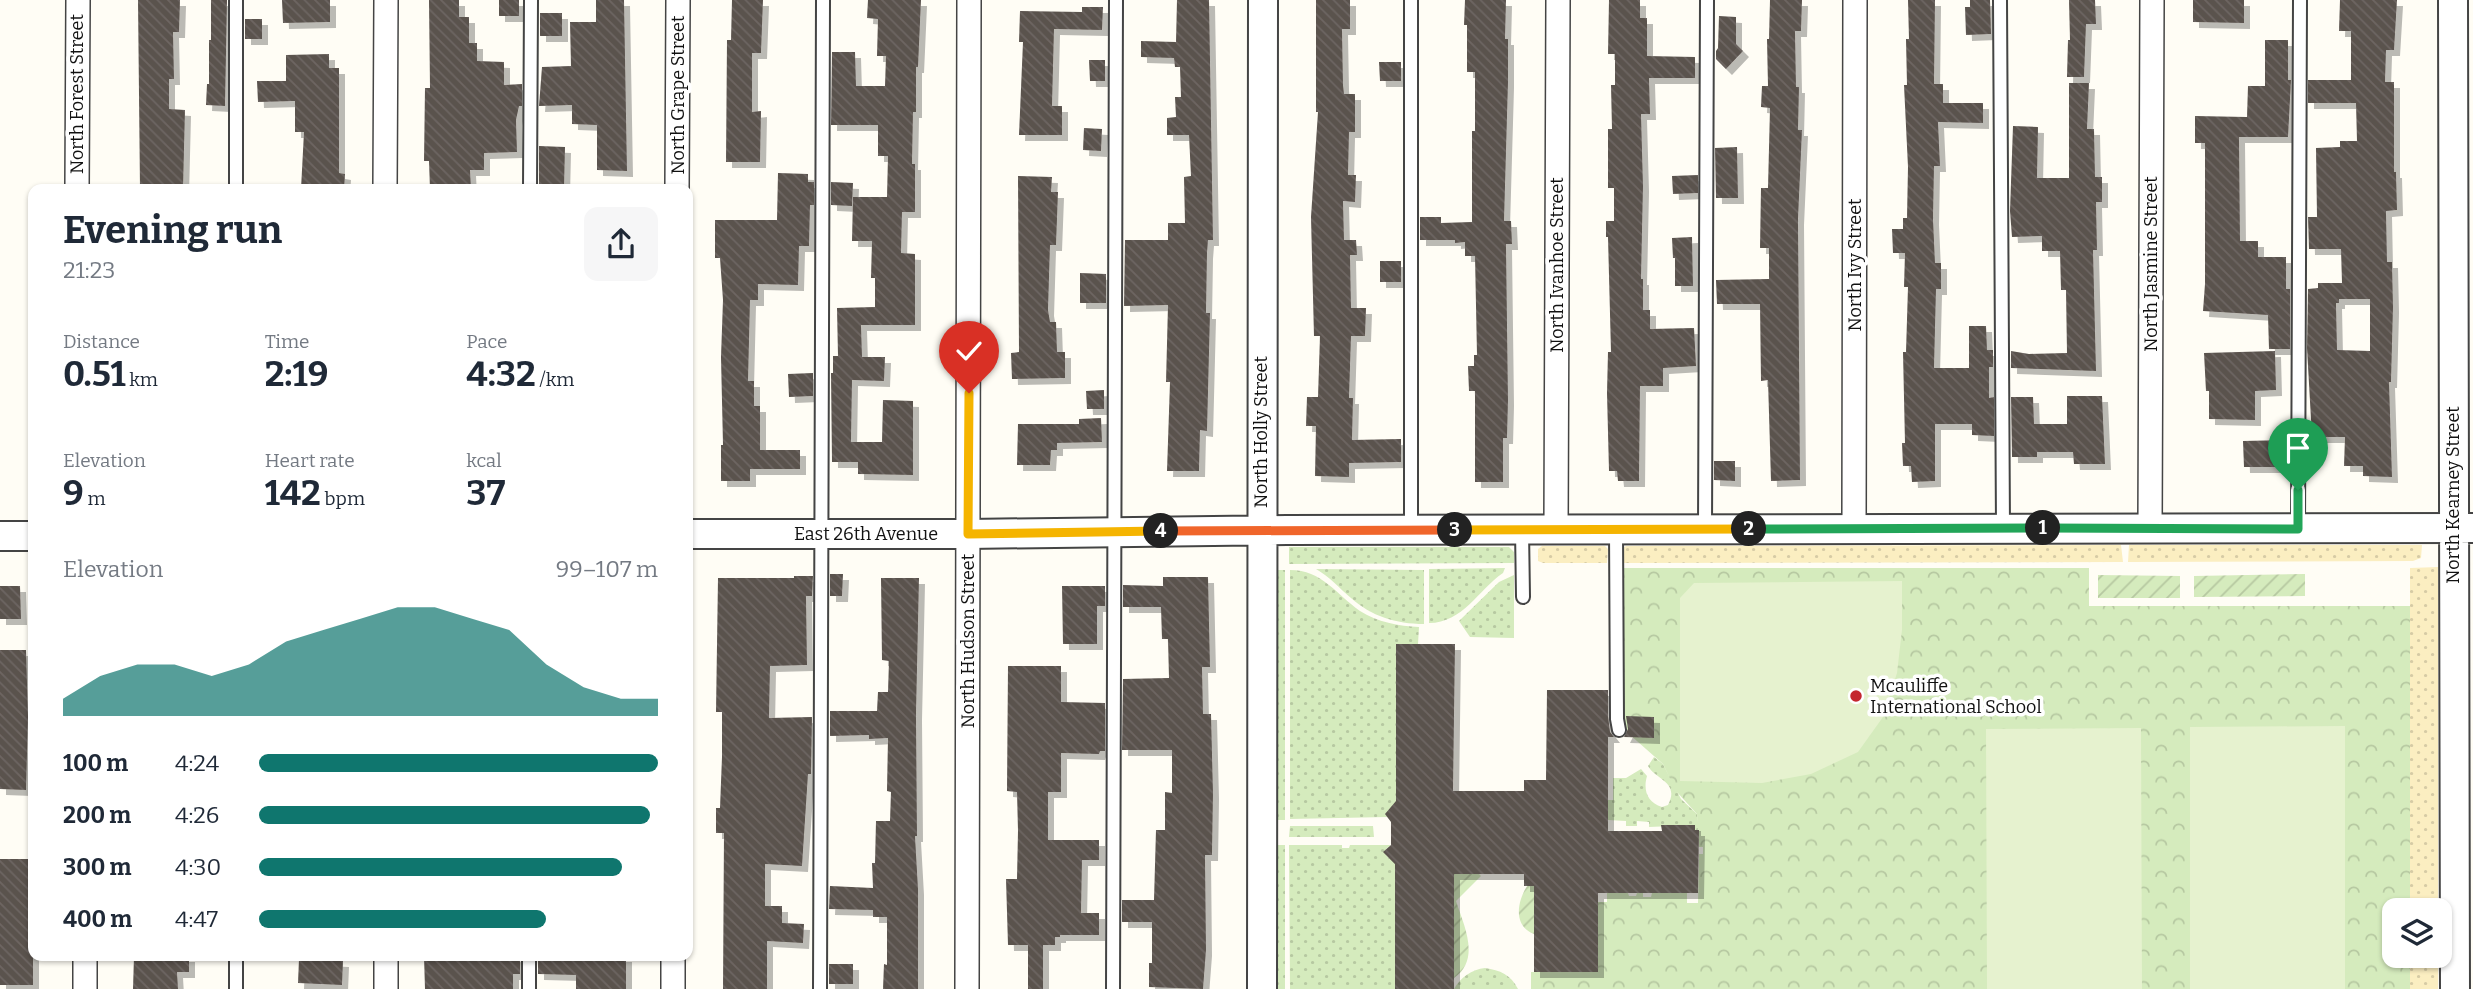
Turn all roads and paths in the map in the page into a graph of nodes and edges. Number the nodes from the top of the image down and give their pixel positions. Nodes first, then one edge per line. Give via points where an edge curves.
1 (78, 0) edge
2 (236, 0) edge
3 (386, 0) edge
4 (531, 0) edge
5 (678, 0) edge
6 (822, 0) edge
7 (970, 0) edge
8 (1116, 0) edge
9 (1263, 0) edge
10 (1410, 0) edge
11 (1558, 0) edge
12 (1707, 0) edge
13 (1855, 0) edge
14 (2000, 0) edge
15 (2152, 0) edge
16 (2300, 0) edge
17 (2453, 0) edge
18 (77, 184) edge
19 (236, 184) edge
20 (385, 184) edge
21 (530, 184) edge
22 (677, 184) edge
23 (2003, 528) junction
24 (2150, 528) junction
25 (2463, 528) edge
26 (1705, 529) junction
27 (2298, 529) junction
28 (1261, 530) junction
29 (1411, 530) junction
30 (1522, 530) junction
31 (1556, 530) junction
32 (1616, 530) junction
33 (1854, 530) junction
34 (1113, 531) junction
35 (693, 534) edge
36 (822, 534) junction
37 (968, 534) junction
38 (0, 536) edge
39 (28, 536) edge
40 (1523, 597) dead end
41 (1619, 730) dead end
42 (85, 961) edge
43 (236, 961) edge
44 (386, 961) edge
45 (529, 961) edge
46 (673, 961) edge
47 (85, 989) edge
48 (236, 989) edge
49 (386, 989) edge
50 (529, 989) edge
51 (673, 989) edge
52 (820, 989) edge
53 (967, 989) edge
54 (1113, 989) edge
55 (1262, 989) edge
56 (2455, 989) edge

1 - 18 street, North Forest Street
2 - 19 lane
3 - 20 street
4 - 21 lane
5 - 22 street, North Grape Street
6 - 36 lane
7 - 37 street, North Hudson Street
8 - 34 lane
9 - 28 street, North Holly Street
10 - 29 lane
11 - 31 street, North Ivanhoe Street
12 - 26 lane
13 - 33 street, North Ivy Street
14 - 23 lane
15 - 24 street, North Jasmine Street
16 - 27 lane
17 - 25 street, North Kearney Street
23 - 24 street, East 26th Avenue
23 - 33 street, East 26th Avenue
24 - 27 street, East 26th Avenue
25 - 27 street, East 26th Avenue
25 - 56 street, North Kearney Street
26 - 32 street, East 26th Avenue
26 - 33 street, East 26th Avenue
28 - 29 street, East 26th Avenue
28 - 34 street, East 26th Avenue
28 - 55 street, North Holly Street
29 - 30 street, East 26th Avenue
30 - 31 street, East 26th Avenue
30 - 40 lane
31 - 32 street, East 26th Avenue
32 - 41 lane
34 - 37 street, East 26th Avenue
34 - 54 lane
35 - 36 street, East 26th Avenue
36 - 37 street, East 26th Avenue
36 - 52 lane
37 - 53 street, North Hudson Street
38 - 39 street
42 - 47 street
43 - 48 lane
44 - 49 street
45 - 50 lane
46 - 51 street

